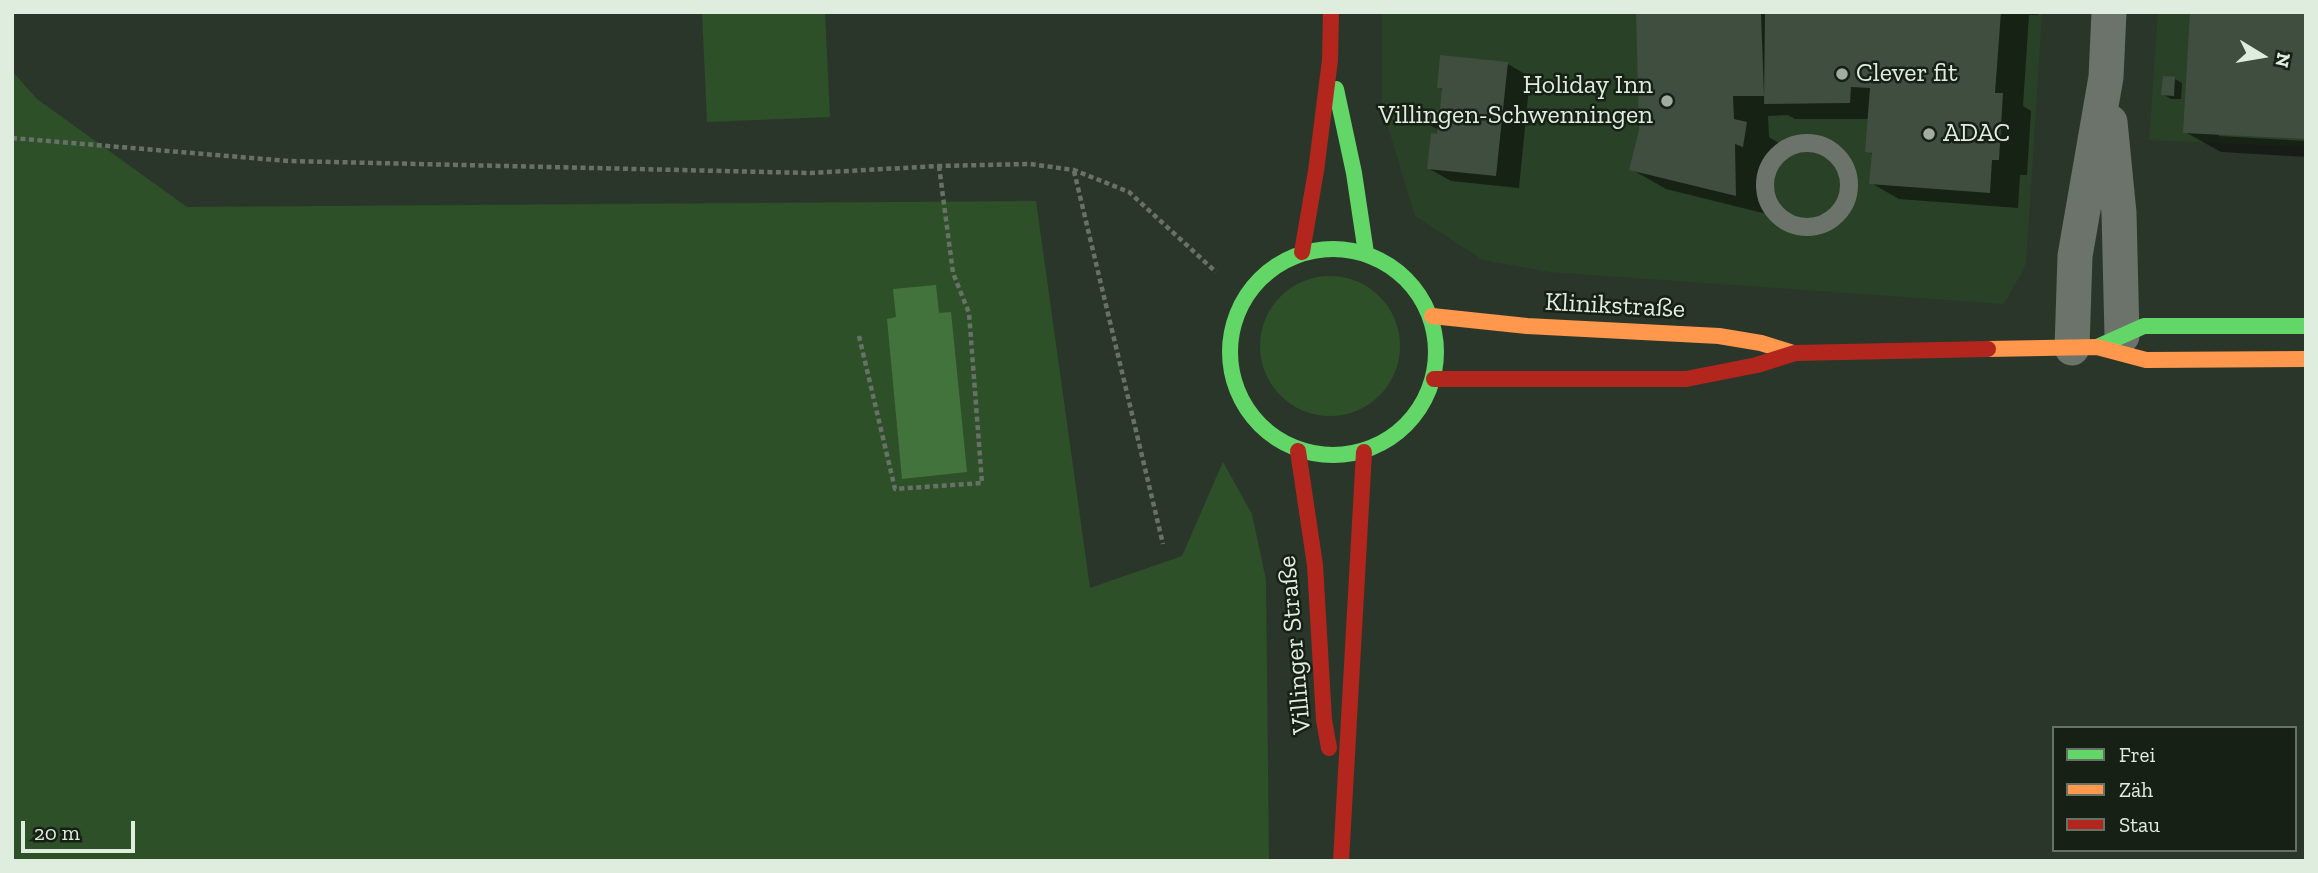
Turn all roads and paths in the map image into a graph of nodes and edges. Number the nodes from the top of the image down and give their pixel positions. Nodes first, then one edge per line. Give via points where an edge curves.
1 (1331, 12) edge
2 (2109, 12) edge
3 (1330, 60) junction
4 (2106, 77) junction
5 (12, 138) edge
6 (939, 166) junction
7 (1074, 170) junction
8 (1781, 218) joint
9 (1302, 252) junction
10 (1366, 253) junction
11 (1216, 272) dead end
12 (1432, 316) junction
13 (2306, 326) edge
14 (859, 336) dead end
15 (2097, 344) junction
16 (1795, 353) junction
17 (2306, 359) edge
18 (1434, 379) junction
19 (1298, 451) junction
20 (1364, 452) junction
21 (1163, 544) dead end
22 (1342, 835) junction
23 (1341, 861) edge

1 - 3 main road
2 - 4 street
3 - 9 main road
3 - 10 main road
4 - 15 street via 2119,213
4 - 15 street via 2075,256
5 - 6 path via 288,161 810,173
6 - 7 path via 1030,164
6 - 14 path via 953,273 969,313 982,483 895,489
7 - 11 path via 1129,192
7 - 21 path
8 - 8 lane via 1808,227 1820,225 1843,207 1848,194 1846,168 1828,148 1802,143 1789,147 1770,166 1766,194
9 - 10 main road
9 - 19 main road via 1273,267 1250,289 1234,318 1228,350 1233,382 1247,412 1269,435
10 - 12 main road via 1393,267 1416,289
12 - 16 main road, Klinikstraße via 1719,336
12 - 18 main road via 1437,347
13 - 15 main road, Klinikstraße via 2144,326
15 - 16 main road, Klinikstraße
15 - 17 main road, Klinikstraße via 2146,360
16 - 18 main road, Klinikstraße via 1686,379
18 - 20 main road via 1420,411 1395,436
19 - 20 main road
19 - 22 main road, Villinger Straße via 1315,565 1325,720
20 - 22 main road, Villinger Straße
22 - 23 main road, Villinger Straße

